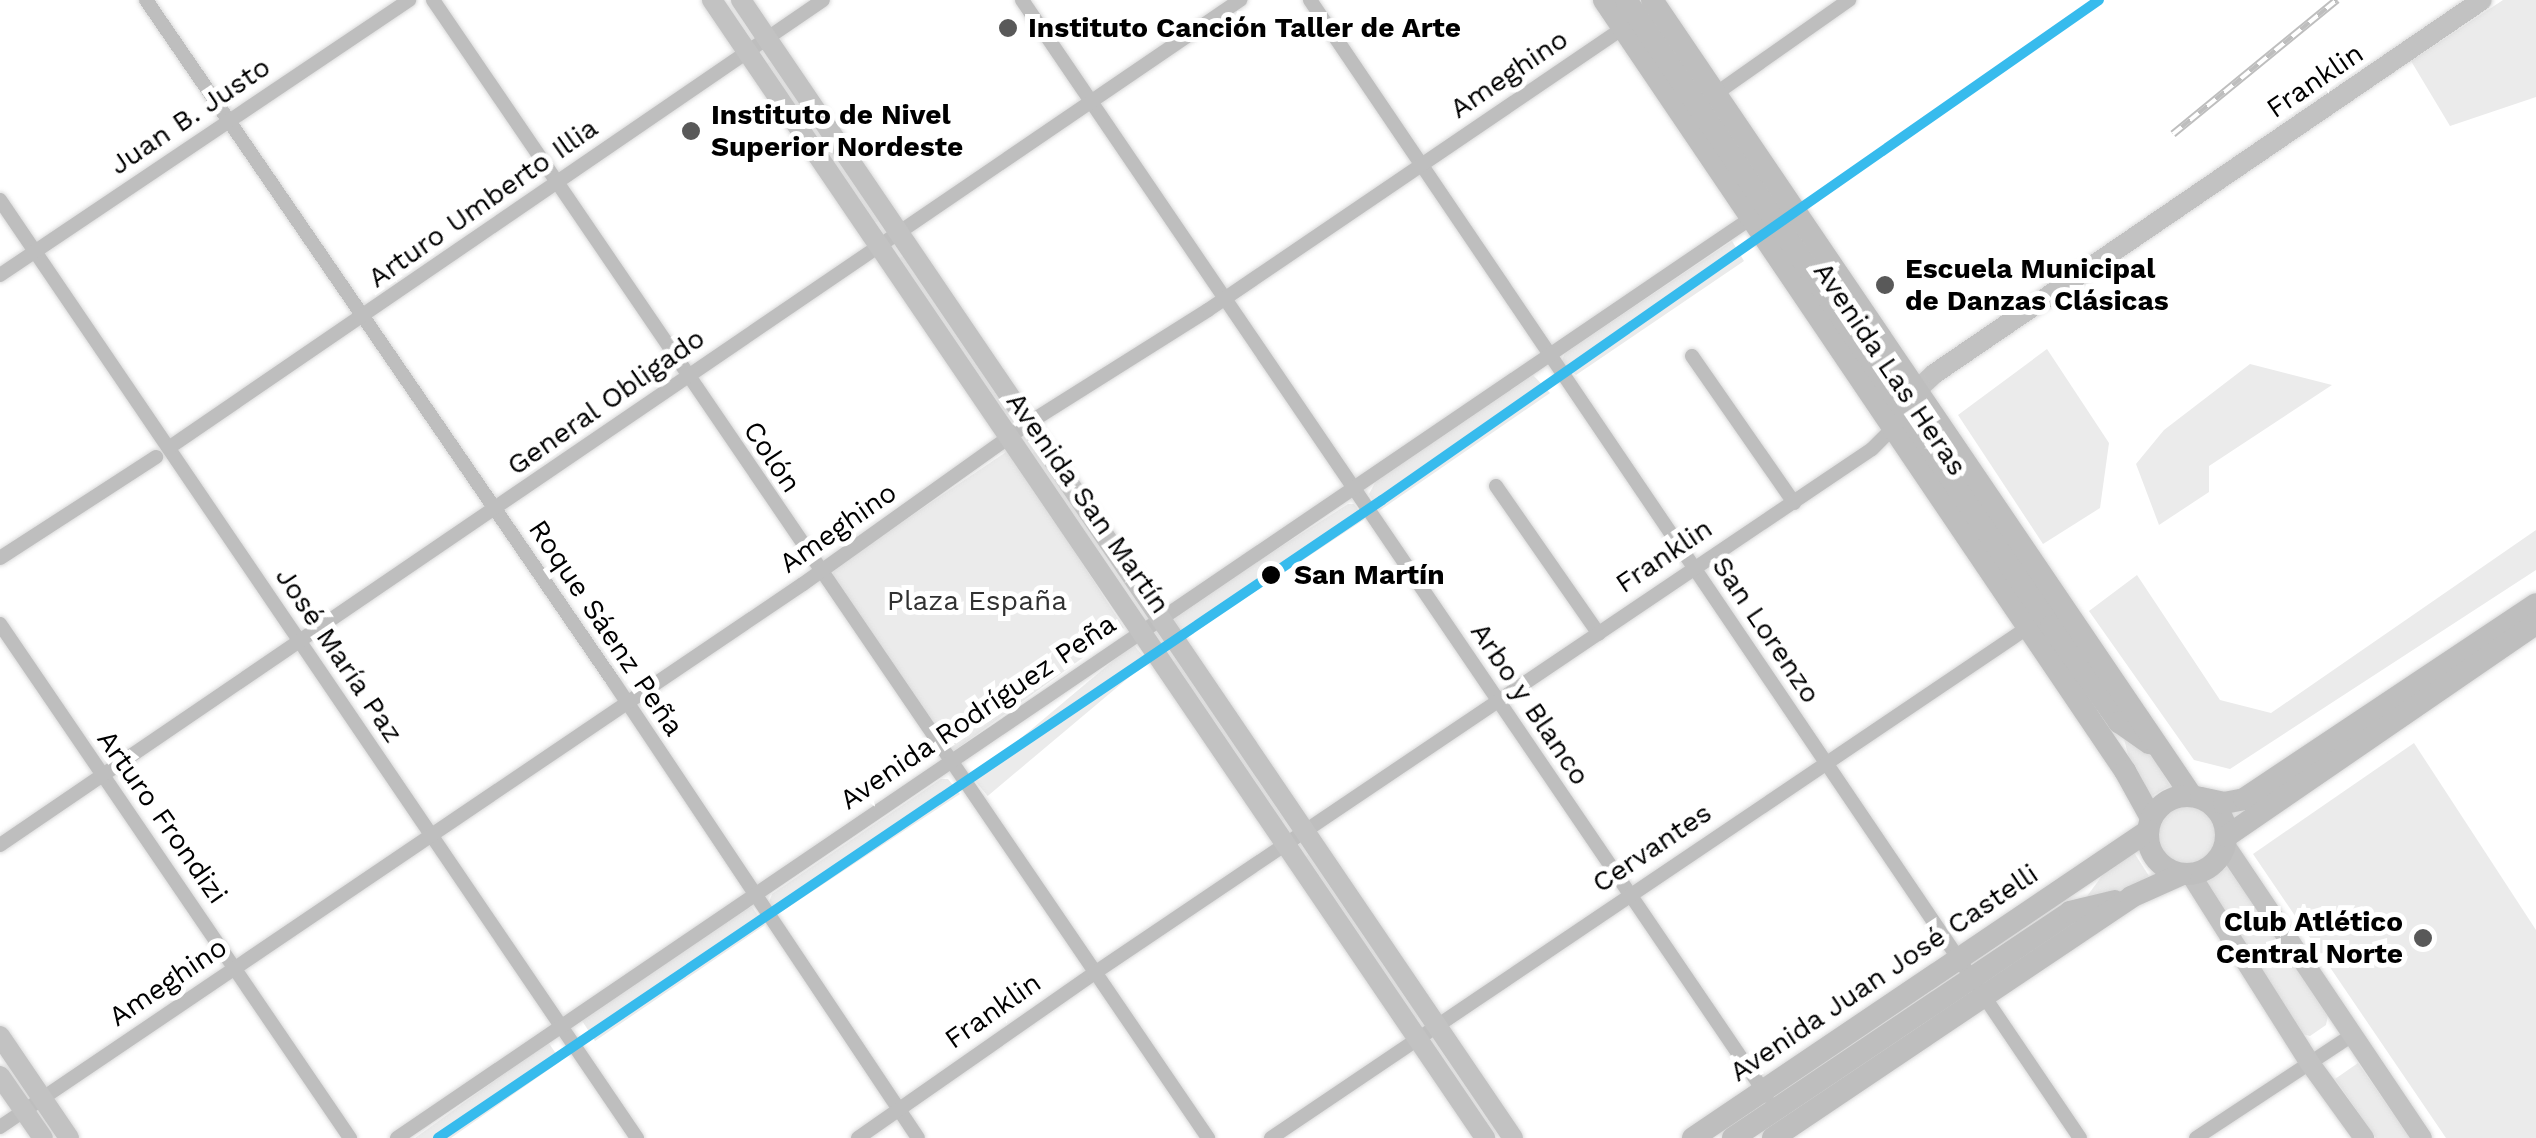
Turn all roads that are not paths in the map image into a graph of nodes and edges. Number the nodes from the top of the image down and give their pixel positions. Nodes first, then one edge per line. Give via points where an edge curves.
1 (146, 0) edge
2 (409, 0) edge
3 (433, 0) edge
4 (712, 0) edge
5 (741, 0) edge
6 (823, 0) edge
7 (1022, 0) edge
8 (1240, 0) edge
9 (1310, 0) edge
10 (1604, 0) edge
11 (1849, 0) edge
12 (2482, 0) edge
13 (1643, 8) edge
14 (766, 38) junction
15 (747, 51) junction
16 (1092, 101) junction
17 (1700, 105) junction
18 (228, 119) junction
19 (1422, 163) junction
20 (559, 181) junction
21 (0, 200) edge
22 (1769, 206) junction
23 (889, 240) junction
24 (35, 251) junction
25 (0, 275) edge
26 (1224, 299) junction
27 (363, 316) junction
28 (1549, 356) junction
29 (1692, 356) dead end
30 (688, 374) junction
31 (1918, 389) junction
32 (1898, 420) junction
33 (1027, 424) junction
34 (1007, 438) junction
35 (170, 446) junction
36 (156, 456) dead end
37 (1496, 486) dead end
38 (1354, 488) junction
39 (1794, 503) junction
40 (496, 509) junction
41 (0, 558) edge
42 (1108, 560) junction
43 (1694, 569) junction
44 (819, 572) junction
45 (2536, 604) edge
46 (2045, 616) junction
47 (1152, 623) junction
48 (0, 624) edge
49 (2536, 624) edge
50 (1599, 634) junction
51 (299, 640) junction
52 (628, 702) junction
53 (1498, 702) junction
54 (2119, 722) junction
55 (2162, 751) junction
56 (948, 762) junction
57 (1825, 762) junction
58 (2125, 772) junction
59 (102, 775) junction
60 (2196, 797) junction
61 (2149, 825) junction
62 (430, 835) junction
63 (1297, 838) junction
64 (2226, 841) junction
65 (0, 846) edge
66 (2109, 859) junction
67 (2186, 875) junction
68 (1629, 893) junction
69 (754, 895) junction
70 (2131, 897) junction
71 (2070, 912) junction
72 (235, 967) junction
73 (1093, 974) junction
74 (1972, 977) junction
75 (562, 1024) junction
76 (1438, 1026) junction
77 (2352, 1035) junction
78 (0, 1036) edge
79 (1417, 1040) junction
80 (2309, 1062) junction
81 (0, 1076) edge
82 (42, 1097) junction
83 (23, 1110) junction
84 (899, 1110) junction
85 (1779, 1120) edge
86 (0, 1127) edge
87 (42, 1138) edge
88 (69, 1138) edge
89 (350, 1138) edge
90 (397, 1138) edge
91 (638, 1138) edge
92 (858, 1138) edge
93 (918, 1138) edge
94 (1208, 1138) edge
95 (1272, 1138) edge
96 (1484, 1138) edge
97 (1513, 1138) edge
98 (1693, 1138) edge
99 (1733, 1138) edge
100 (2080, 1138) edge
101 (2196, 1138) edge
102 (2364, 1138) edge
103 (2422, 1138) edge

1 - 18 street, Roque Sáenz Peña
2 - 18 street, Juan B. Justo
3 - 20 street, Colón
4 - 15 main road, Avenida San Martín
5 - 14 main road, Avenida San Martín
6 - 14 street, Arturo Umberto Illia
7 - 16 street, Arbo y Blanco
8 - 16 street, General Obligado
9 - 19 street, San Lorenzo
10 - 13 main road, Avenida Las Heras
11 - 17 street
12 - 31 main road, Franklin
13 - 17 main road, Avenida Las Heras
13 - 19 street, Ameghino
14 - 15 street, Arturo Umberto Illia
14 - 23 main road, Avenida San Martín
15 - 20 street, Arturo Umberto Illia
15 - 23 main road, Avenida San Martín
16 - 23 street, General Obligado
16 - 26 street, Arbo y Blanco
17 - 22 main road, Avenida Las Heras
18 - 24 street, Juan B. Justo
18 - 27 street, Roque Sáenz Peña
19 - 26 street, Ameghino
19 - 28 street, San Lorenzo
20 - 27 street, Arturo Umberto Illia
20 - 30 street, Colón
21 - 24 street, José María Paz
22 - 28 street, Avenida Rodríguez Peña
22 - 31 main road, Avenida Las Heras
22 - 32 main road, Avenida Las Heras
23 - 30 street, General Obligado
23 - 33 main road, Avenida San Martín
23 - 34 main road, Avenida San Martín
24 - 25 street, Juan B. Justo
24 - 35 street, José María Paz
26 - 33 street, Ameghino
26 - 38 street, Arbo y Blanco
27 - 35 street, Arturo Umberto Illia
27 - 40 street, Roque Sáenz Peña
28 - 38 street, Avenida Rodríguez Peña
28 - 43 street, San Lorenzo
29 - 39 street
30 - 40 street, General Obligado
30 - 44 street, Colón
31 - 32 street, Franklin
31 - 46 main road, Avenida Las Heras
32 - 39 street, Franklin via 1872,449
32 - 46 main road, Avenida Las Heras
33 - 34 street, Ameghino
33 - 42 main road, Avenida San Martín
34 - 42 main road, Avenida San Martín
34 - 44 street, Ameghino
35 - 51 street, José María Paz
36 - 41 street
37 - 50 street
38 - 47 street, Avenida Rodríguez Peña
38 - 53 street, Arbo y Blanco
39 - 43 street, Franklin
40 - 51 street, General Obligado
40 - 52 street, Roque Sáenz Peña
42 - 47 main road, Avenida San Martín
43 - 50 street, Franklin
43 - 57 street, San Lorenzo
44 - 52 street, Ameghino
44 - 56 street, Colón
45 - 60 main road via 2244,798 2224,803
46 - 54 main road, Avenida Las Heras
46 - 55 main road, Avenida Las Heras
46 - 57 street, Cervantes
46 - 58 main road, Avenida Las Heras
47 - 56 street, Avenida Rodríguez Peña
47 - 63 main road, Avenida San Martín
48 - 59 street, Arturo Frondizi
49 - 64 main road
50 - 53 street, Franklin
51 - 59 street, General Obligado
51 - 62 street, José María Paz
52 - 62 street, Ameghino
52 - 69 street, Roque Sáenz Peña
53 - 63 street, Franklin
53 - 68 street, Arbo y Blanco
54 - 55 main road, Avenida Las Heras
54 - 58 main road, Avenida Las Heras
55 - 60 main road, Avenida Las Heras
56 - 69 street, Avenida Rodríguez Peña
56 - 73 street, Colón
57 - 68 street, Cervantes
57 - 74 street, San Lorenzo
58 - 61 main road, Avenida Las Heras
59 - 65 street, General Obligado
59 - 72 street, Arturo Frondizi
60 - 61 main road via 2168,801
60 - 64 main road via 2220,813
61 - 66 main road, Avenida Juan José Castelli
61 - 67 main road via 2155,860
62 - 72 street, Ameghino
62 - 75 street, José María Paz
63 - 73 street, Franklin
63 - 76 main road, Avenida San Martín
63 - 79 main road, Avenida San Martín
64 - 67 main road via 2216,862
64 - 77 main road
66 - 71 main road, Avenida Juan José Castelli
66 - 74 main road, Avenida Juan José Castelli
67 - 70 main road, Avenida Juan José Castelli
67 - 80 main road
68 - 76 street, Cervantes
68 - 85 street, Arbo y Blanco
69 - 75 street, Avenida Rodríguez Peña
69 - 84 street, Roque Sáenz Peña
70 - 71 main road, Avenida Juan José Castelli
70 - 74 main road, Avenida Juan José Castelli
71 - 74 main road, Avenida Juan José Castelli
72 - 82 street, Ameghino
72 - 89 street, Arturo Frondizi
73 - 84 street, Franklin
73 - 94 street, Colón
74 - 85 main road, Avenida Juan José Castelli
74 - 100 street, San Lorenzo
75 - 90 street, Avenida Rodríguez Peña
75 - 91 street, José María Paz
76 - 79 street, Cervantes
76 - 97 main road, Avenida San Martín
77 - 80 street
77 - 103 main road
78 - 82 main road
79 - 95 street, Cervantes
79 - 96 main road, Avenida San Martín
80 - 101 street
80 - 102 main road
81 - 83 main road
82 - 83 street, Ameghino
82 - 88 main road
83 - 86 street, Ameghino
83 - 87 main road
84 - 92 street, Franklin
84 - 93 street, Roque Sáenz Peña
85 - 98 main road, Avenida Juan José Castelli
85 - 99 main road, Avenida Juan José Castelli

